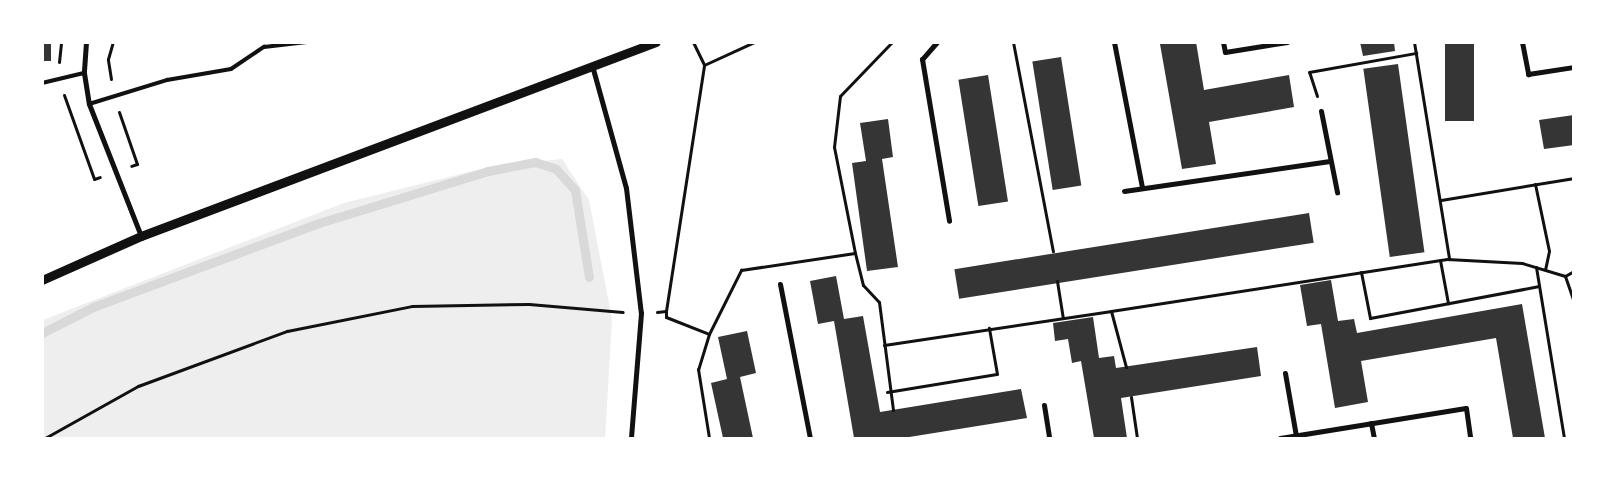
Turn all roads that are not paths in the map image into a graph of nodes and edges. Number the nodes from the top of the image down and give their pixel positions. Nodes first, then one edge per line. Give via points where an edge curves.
1 (86, 42) edge
2 (307, 42) edge
3 (656, 42) edge
4 (937, 42) edge
5 (1114, 42) edge
6 (1223, 42) edge
7 (1287, 42) edge
8 (1522, 42) edge
9 (1574, 68) edge
10 (593, 70) junction
11 (84, 73) junction
12 (42, 83) edge
13 (89, 104) junction
14 (1321, 112) road end
15 (1330, 161) junction
16 (1142, 187) junction
17 (1124, 191) dead end
18 (1337, 192) dead end
19 (949, 221) dead end
20 (140, 236) junction
21 (42, 280) edge
22 (780, 284) dead end
23 (1285, 373) dead end
24 (1044, 405) dead end
25 (1371, 423) junction
26 (1296, 436) junction
27 (631, 438) edge
28 (810, 438) edge
29 (1049, 438) edge
30 (1280, 438) edge
31 (1374, 438) edge
32 (1470, 438) edge

1 - 11 street
2 - 13 lane via 264,47 231,70 167,80
3 - 10 street
4 - 19 street via 922,59
5 - 16 street
6 - 7 street via 1225,52
8 - 9 street via 1528,74
10 - 20 street
10 - 27 street via 626,188 641,313
11 - 12 lane
11 - 13 street
13 - 20 street
14 - 15 street
15 - 16 street
15 - 18 street
16 - 17 street
20 - 21 street
22 - 28 street
23 - 26 street
24 - 29 street
25 - 26 street
25 - 31 street
25 - 32 street via 1466,408
26 - 30 street

